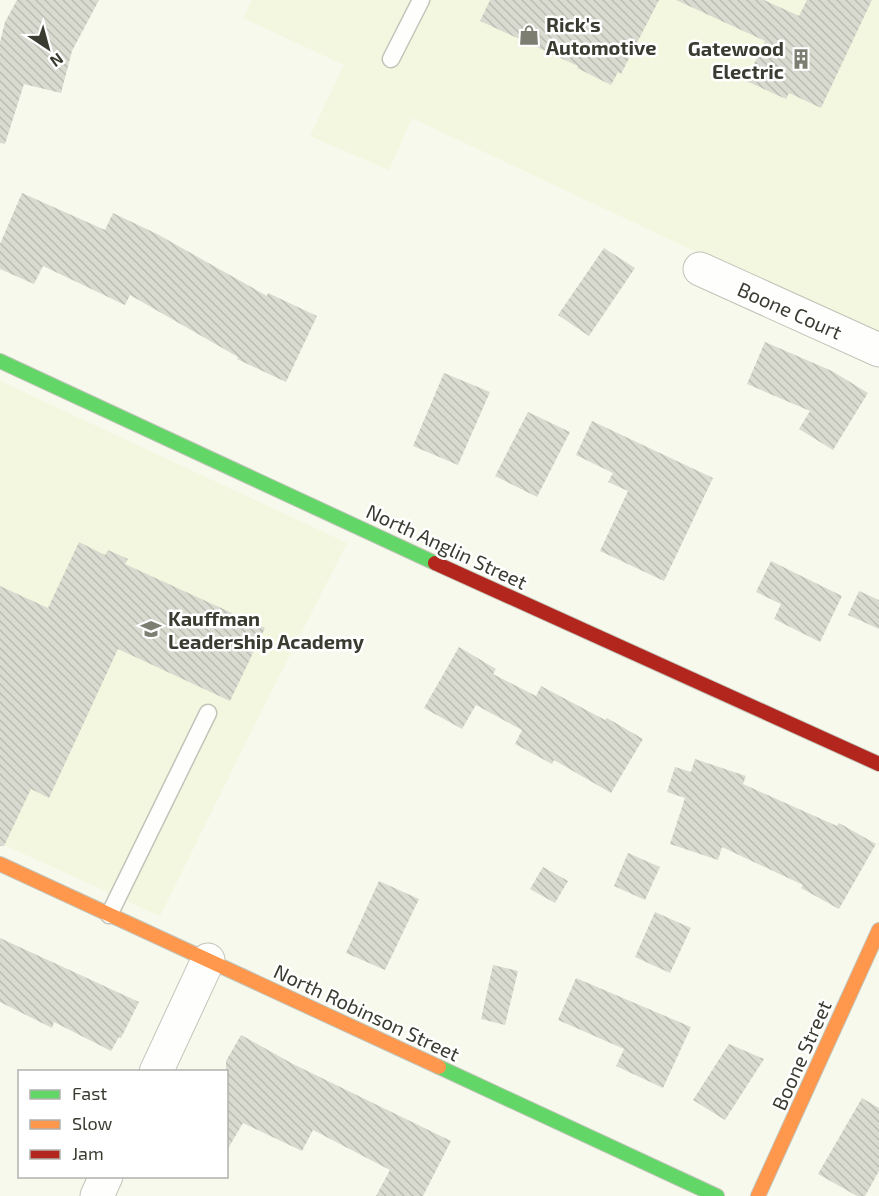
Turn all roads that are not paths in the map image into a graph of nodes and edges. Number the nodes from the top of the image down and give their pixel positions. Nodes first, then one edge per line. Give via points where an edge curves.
1 (421, 0) edge
2 (390, 59) dead end
3 (700, 269) dead end
4 (879, 350) edge
5 (0, 361) edge
6 (208, 713) dead end
7 (879, 764) edge
8 (0, 864) edge
9 (109, 915) junction
10 (879, 930) edge
11 (208, 960) junction
12 (156, 1070) edge
13 (105, 1178) edge
14 (97, 1196) edge
15 (717, 1196) edge
16 (758, 1196) edge

1 - 2 lane
3 - 4 street, Boone Court
5 - 7 street, North Anglin Street
6 - 9 lane
8 - 9 street, North Robinson Street
9 - 11 street, North Robinson Street
10 - 16 street, Boone Street
11 - 12 street
11 - 15 street, North Robinson Street
13 - 14 street

